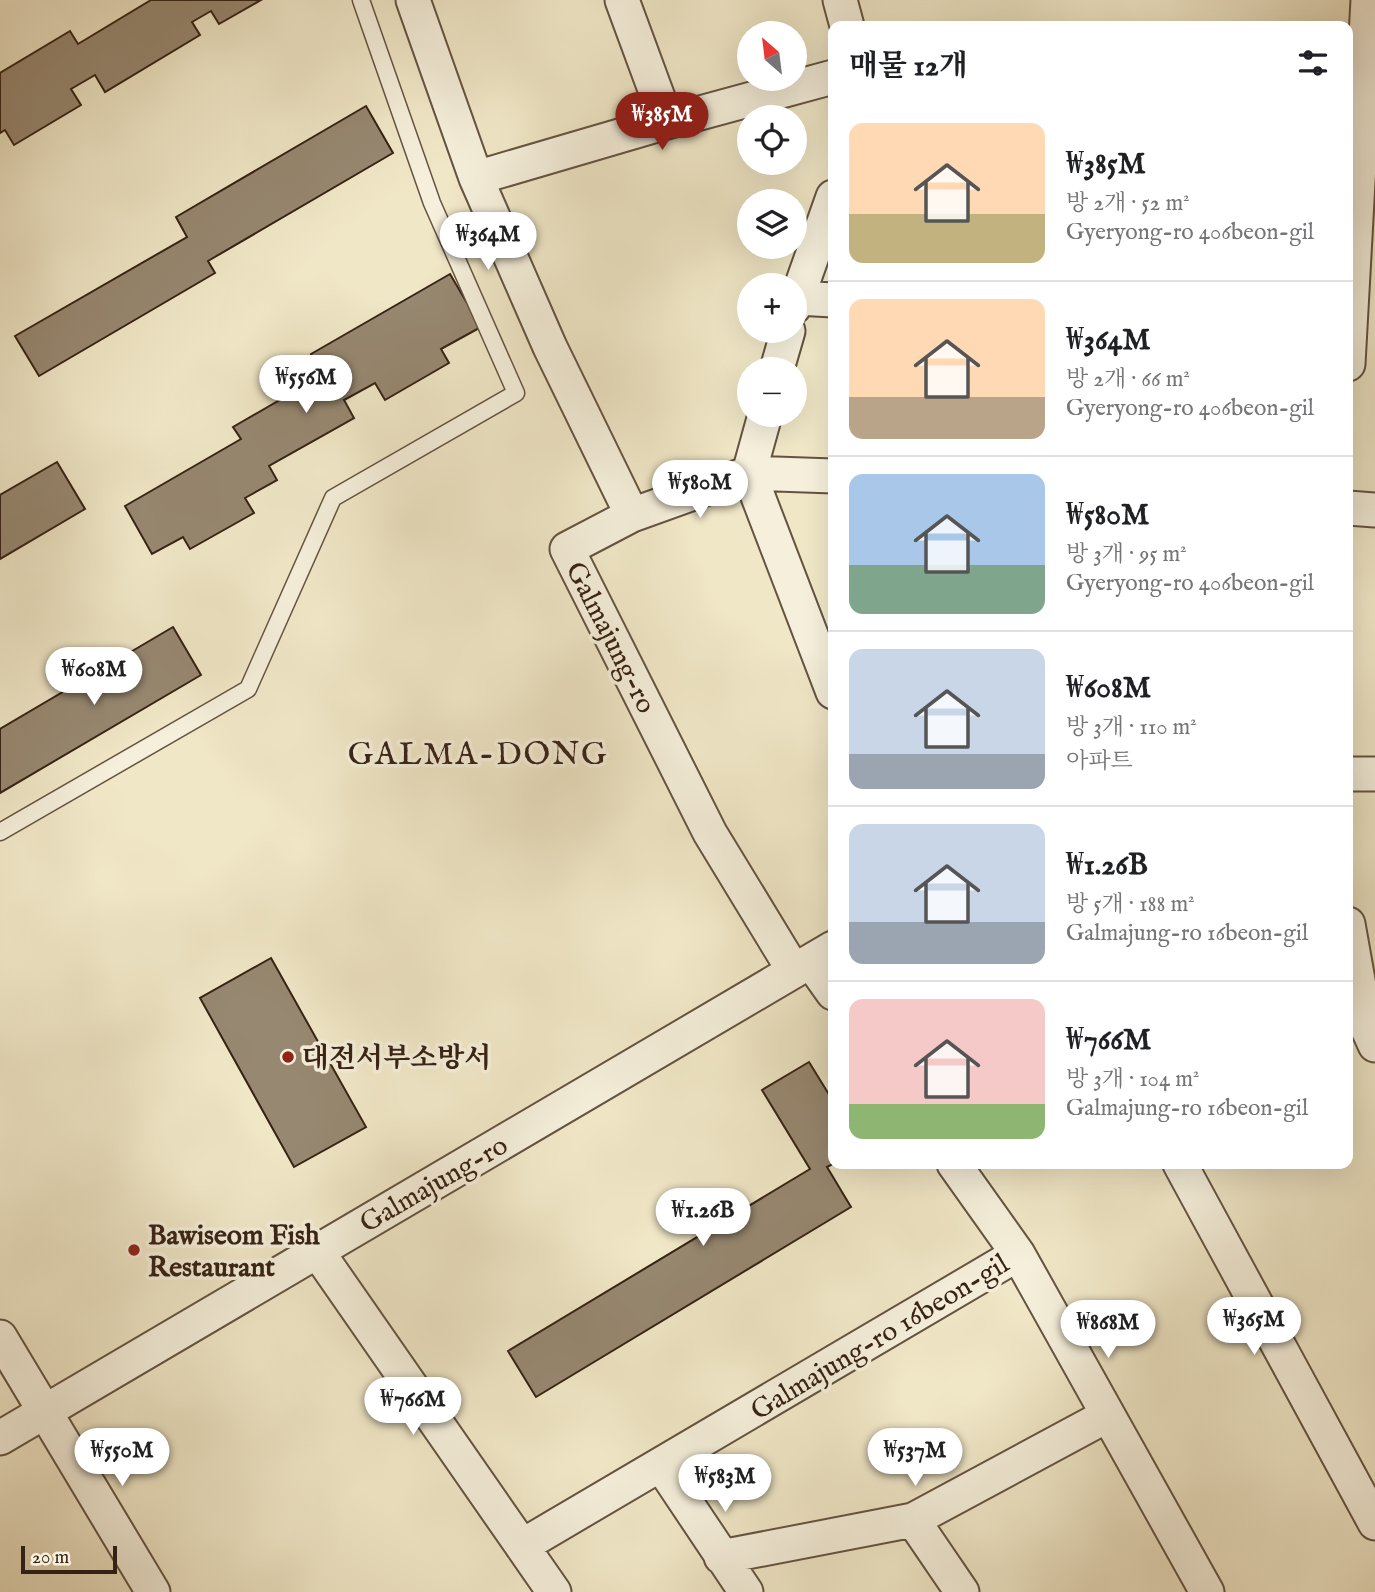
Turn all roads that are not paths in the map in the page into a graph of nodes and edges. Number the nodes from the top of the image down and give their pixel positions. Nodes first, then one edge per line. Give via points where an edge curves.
1 (361, 0) edge
2 (413, 0) edge
3 (622, 0) edge
4 (840, 0) edge
5 (1368, 0) edge
6 (846, 21) edge
7 (828, 78) edge
8 (667, 122) junction
9 (1361, 136) edge
10 (477, 178) junction
11 (828, 211) edge
12 (806, 273) edge
13 (828, 300) edge
14 (807, 302) edge
15 (1357, 331) edge
16 (762, 427) edge
17 (749, 473) junction
18 (828, 476) edge
19 (1353, 508) edge
20 (1375, 510) edge
21 (632, 515) junction
22 (828, 679) edge
23 (1353, 774) edge
24 (1375, 774) edge
25 (0, 832) edge
26 (813, 960) edge
27 (1353, 961) edge
28 (828, 985) edge
29 (1363, 1035) edge
30 (958, 1169) edge
31 (1183, 1169) edge
32 (317, 1251) junction
33 (1018, 1254) junction
34 (0, 1337) edge
35 (45, 1412) junction
36 (1108, 1415) junction
37 (0, 1438) edge
38 (661, 1465) junction
39 (913, 1520) junction
40 (1375, 1523) edge
41 (522, 1546) junction
42 (721, 1557) junction
43 (153, 1592) edge
44 (554, 1592) edge
45 (746, 1592) edge
46 (962, 1592) edge
47 (1207, 1592) edge

1 - 25 lane via 432,202 516,393 332,498 248,689
2 - 10 street
3 - 8 street
4 - 6 street
5 - 9 street
7 - 8 street
8 - 10 street
9 - 15 street
10 - 21 street via 550,347
11 - 12 street
13 - 14 street
16 - 17 street
17 - 18 street
17 - 21 street
17 - 22 street
19 - 20 street
21 - 26 street, Galmajung-ro via 567,549 710,833
23 - 24 street
26 - 28 street
26 - 32 street, Galmajung-ro
27 - 29 street
30 - 33 street
31 - 40 street
32 - 35 street, Galmajung-ro
32 - 41 street
33 - 36 street
33 - 38 street, Galmajung-ro 16beon-gil
34 - 35 street
35 - 37 street, Galmajung-ro
35 - 43 street
36 - 39 street
36 - 47 street
38 - 41 street, Galmajung-ro 16beon-gil
38 - 42 street
39 - 42 street
39 - 46 street
41 - 44 street
42 - 45 street

